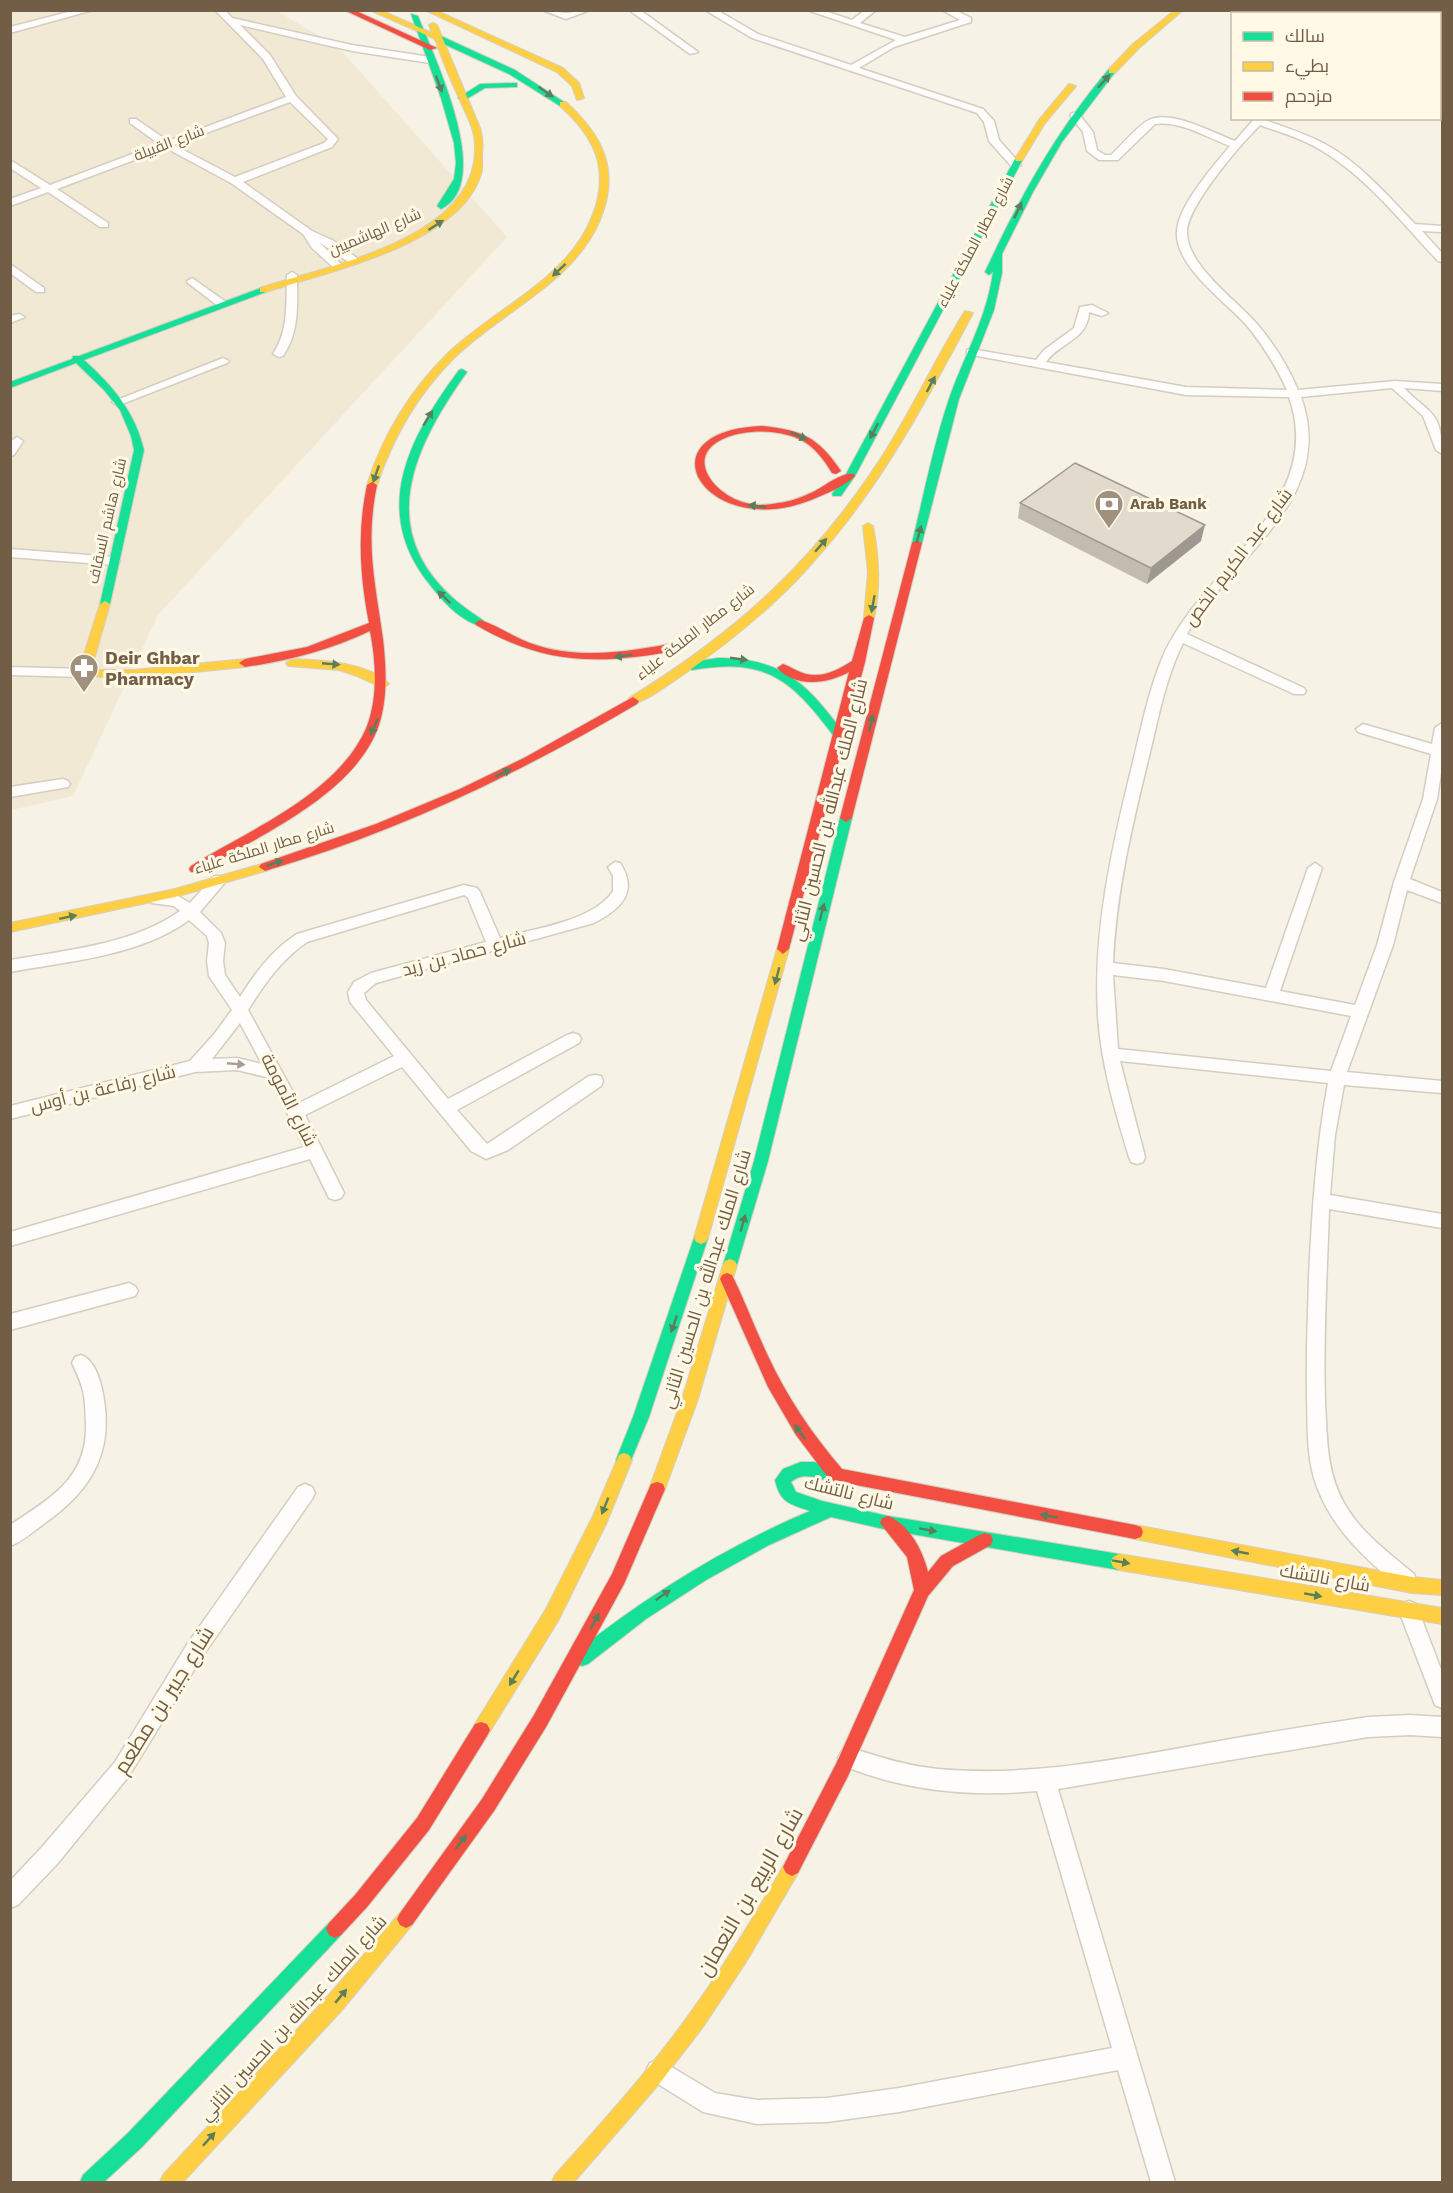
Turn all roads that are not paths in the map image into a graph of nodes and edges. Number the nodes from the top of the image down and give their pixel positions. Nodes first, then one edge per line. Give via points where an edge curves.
1 (90, 10) edge
2 (219, 10) edge
3 (373, 10) edge
4 (400, 10) edge
5 (428, 10) edge
6 (546, 10) edge
7 (586, 10) edge
8 (633, 10) edge
9 (709, 10) edge
10 (811, 10) edge
11 (833, 10) edge
12 (872, 10) edge
13 (946, 10) edge
14 (1180, 10) edge
15 (1387, 10) edge
16 (352, 12) edge
17 (1392, 12) edge
18 (228, 19) junction
19 (856, 21) junction
20 (416, 23) junction
21 (381, 26) junction
22 (10, 30) edge
23 (435, 31) junction
24 (905, 40) junction
25 (424, 44) junction
26 (693, 51) dead end
27 (445, 53) junction
28 (430, 59) junction
29 (850, 69) junction
30 (1079, 77) dead end
31 (514, 85) junction
32 (292, 98) junction
33 (462, 98) junction
34 (580, 98) junction
35 (592, 110) dead end
36 (1075, 115) junction
37 (1260, 120) edge
38 (133, 121) dead end
39 (580, 121) junction
40 (1067, 126) junction
41 (1086, 129) junction
42 (166, 145) junction
43 (1236, 145) junction
44 (1024, 150) junction
45 (1004, 153) junction
46 (10, 162) edge
47 (1016, 165) junction
48 (235, 181) junction
49 (47, 189) junction
50 (10, 203) edge
51 (104, 225) dead end
52 (1412, 227) junction
53 (1443, 229) edge
54 (308, 233) junction
55 (998, 254) junction
56 (349, 257) junction
57 (1443, 259) edge
58 (334, 262) junction
59 (10, 267) edge
60 (289, 279) junction
61 (192, 281) dead end
62 (983, 284) dead end
63 (40, 290) dead end
64 (973, 303) dead end
65 (222, 304) junction
66 (1102, 313) dead end
67 (971, 352) junction
68 (279, 354) dead end
69 (76, 358) junction
70 (223, 361) dead end
71 (469, 364) dead end
72 (1039, 364) junction
73 (1395, 384) junction
74 (10, 385) edge
75 (1443, 387) edge
76 (1294, 394) junction
77 (118, 402) junction
78 (1443, 450) edge
79 (836, 471) dead end
80 (850, 476) junction
81 (831, 501) dead end
82 (868, 526) dead end
83 (10, 553) edge
84 (114, 561) junction
85 (782, 589) junction
86 (374, 625) junction
87 (755, 634) dead end
88 (1180, 636) junction
89 (764, 653) dead end
90 (274, 660) junction
91 (859, 662) junction
92 (652, 667) dead end
93 (682, 669) junction
94 (10, 671) edge
95 (84, 673) junction
96 (383, 684) junction
97 (1299, 691) dead end
98 (1443, 728) edge
99 (1364, 729) dead end
100 (840, 736) junction
101 (1438, 751) junction
102 (63, 784) dead end
103 (10, 792) edge
104 (1436, 801) edge
105 (240, 857) dead end
106 (615, 867) dead end
107 (1315, 868) dead end
108 (219, 880) junction
109 (1402, 882) junction
110 (152, 898) junction
111 (1443, 898) edge
112 (191, 912) junction
113 (10, 928) edge
114 (495, 945) junction
115 (10, 966) edge
116 (1107, 968) junction
117 (1271, 995) junction
118 (240, 1009) junction
119 (1361, 1012) junction
120 (573, 1039) dead end
121 (1110, 1053) junction
122 (404, 1059) junction
123 (195, 1066) junction
124 (276, 1072) junction
125 (1337, 1078) junction
126 (595, 1081) dead end
127 (1443, 1087) edge
128 (446, 1108) junction
129 (296, 1112) junction
130 (10, 1113) edge
131 (315, 1151) junction
132 (1137, 1157) dead end
133 (335, 1193) dead end
134 (1322, 1200) junction
135 (1443, 1221) edge
136 (10, 1239) edge
137 (727, 1279) junction
138 (129, 1291) dead end
139 (10, 1322) edge
140 (81, 1364) dead end
141 (838, 1476) junction
142 (305, 1493) dead end
143 (830, 1510) junction
144 (888, 1523) junction
145 (10, 1537) edge
146 (985, 1540) junction
147 (1412, 1585) junction
148 (1443, 1588) edge
149 (922, 1589) junction
150 (1409, 1611) junction
151 (1443, 1616) edge
152 (568, 1671) junction
153 (1443, 1698) edge
154 (1443, 1727) edge
155 (849, 1758) junction
156 (1045, 1782) junction
157 (10, 1897) edge
158 (1125, 2057) junction
159 (658, 2071) junction
160 (90, 2182) edge
161 (170, 2182) edge
162 (562, 2182) edge
163 (1163, 2182) edge

1 - 22 street
2 - 18 street
3 - 20 main road
4 - 20 main road
5 - 34 main road via 560,70 574,83
6 - 7 street via 566,16
8 - 26 street
9 - 29 street via 755,36
10 - 19 street
11 - 19 street
12 - 19 street
13 - 24 street via 968,20
36 -> 14 main road, شارع مطار الملكة علياء via 1123,60
15 - 17 main road
16 - 21 main road
18 - 28 street via 352,48
18 - 32 street via 267,57
19 - 24 street
20 - 23 main road
20 - 25 main road, شارع الهاشميين
21 - 25 main road
21 - 28 main road
23 - 27 main road, شارع الهاشميين
23 - 34 main road via 521,63
23 -> 39 main road via 542,88
24 - 29 street
25 - 27 main road
25 - 28 main road, شارع الهاشميين
27 - 31 main road
27 - 33 main road, شارع الهاشميين
28 -> 56 main road, شارع الهاشميين via 459,135 460,164 454,188 443,204 414,225
29 - 45 street via 980,111
30 - 44 main road, شارع مطار الملكة علياء
31 - 33 main road via 483,86
31 - 39 main road via 558,114
32 - 42 street, شارع القبيلة
32 - 48 street via 333,141
56 -> 33 main road, شارع الهاشميين via 398,244 429,229 468,196 478,172 480,154 477,132
34 - 35 main road
36 - 40 main road, شارع مطار الملكة علياء
36 - 41 street
37 - 43 street, شارع عبد الكريم الخص
37 - 52 street via 1331,152
38 - 42 street
39 -> 86 main road via 600,149 606,187 598,220 584,250 442,364 393,432 374,478 364,555
40 - 41 street
55 -> 40 main road, شارع مطار الملكة علياء via 1031,183
41 - 43 street via 1092,151 1107,159 1116,157 1158,120 1185,125
42 - 48 street
42 - 49 street, شارع القبيلة
43 - 76 street, شارع عبد الكريم الخص via 1183,222 1182,239 1200,271 1254,326
44 - 45 street
44 - 47 main road, شارع مطار الملكة علياء
45 - 47 street
46 - 49 street
47 -> 80 main road, شارع مطار الملكة علياء
48 - 54 street
49 - 50 street, شارع القبيلة
49 - 51 street
52 - 53 street
52 - 57 street
54 - 56 street
54 - 58 street
55 - 62 main road, شارع مطار الملكة علياء
55 - 67 main road, شارع الملك عبدالله بن الحسين الثاني via 993,299
56 - 58 main road, شارع الهاشميين
58 - 60 main road, شارع الهاشميين
59 - 63 street
60 - 65 main road, شارع الهاشميين
60 - 68 street via 291,327
61 - 65 street
85 -> 64 main road, شارع مطار الملكة علياء via 849,512 889,456
65 - 69 main road, شارع الهاشميين
66 - 72 street via 1084,309 1079,328
67 - 72 street
137 -> 67 main road, شارع الملك عبدالله بن الحسين الثاني via 778,1094 931,484
69 - 74 main road
69 - 77 main road, شارع هاشم السقاف
70 - 77 street
92 -> 71 main road, شارع مطار الملكة علياء via 685,643 629,656 600,658 549,652 506,637 471,618 447,600 417,562 406,532 403,484 425,423
72 - 76 street via 1181,390
73 - 75 street
73 - 76 street
73 - 78 street via 1401,395 1431,418
76 - 88 street, شارع عبد الكريم الخص via 1304,436 1302,460 1294,483 1269,522 1209,593
77 - 84 main road, شارع هاشم السقاف via 135,428 139,450
80 -> 79 main road via 804,501 754,506 716,492 702,477 700,461 706,448 724,435 765,428 804,437 823,452
80 - 81 main road, شارع مطار الملكة علياء
82 -> 91 main road, شارع الملك عبدالله بن الحسين الثاني via 876,585
83 - 84 street
84 - 95 main road, شارع هاشم السقاف
85 - 87 main road via 760,619
85 - 93 main road, شارع مطار الملكة علياء
86 - 90 main road via 345,639
86 - 96 main road
88 - 97 street
88 - 116 street, شارع عبد الكريم الخص via 1154,699 1120,844 1110,906
89 - 91 main road via 791,673 817,681
90 - 95 main road via 178,671
90 -> 96 main road via 347,665
91 - 100 main road, شارع الملك عبدالله بن الحسين الثاني
93 -> 100 main road via 725,658 756,663 812,698
108 -> 93 main road, شارع مطار الملكة علياء via 361,834 469,789 572,738
94 - 95 street
96 -> 105 main road, شارع مطار الملكة علياء via 382,704 371,733 352,763 335,780 284,820 190,870
98 - 101 street
99 - 101 street
100 -> 160 main road, شارع الملك عبدالله بن الحسين الثاني via 694,1264 661,1364 604,1509 552,1615 423,1824 361,1900 202,2070
101 - 104 street
102 - 103 street
104 - 109 street
106 - 114 street, شارع حماد بن زيد via 622,887 616,900 600,913 578,923
107 - 117 street
108 - 110 main road, شارع مطار الملكة علياء
108 - 112 street, شارع مطار الملكة علياء
109 - 111 street
109 - 119 street
110 - 112 street, شارع مطار الملكة علياء via 178,902
113 -> 110 main road, شارع مطار الملكة علياء
112 - 115 street, شارع مطار الملكة علياء via 141,938
112 - 118 street, شارع الأمومة via 216,938 217,976
114 - 118 street, شارع رفاعة بن أوس via 475,896 458,891 302,938 271,965
114 - 122 street, شارع حماد بن زيد via 376,978 358,987 358,1002
116 - 117 street
116 - 121 street, شارع عبد الكريم الخص
117 - 119 street
118 - 123 street, شارع رفاعة بن أوس via 221,1038
118 - 124 street, شارع الأمومة
119 - 125 street
120 - 128 street
121 - 125 street
121 - 132 street, شارع عبد الكريم الخص
122 - 128 street, شارع حماد بن زيد
122 - 129 street
123 -> 124 street, شارع رفاعة بن أوس via 237,1064
123 - 130 street, شارع رفاعة بن أوس
124 - 129 street, شارع الأمومة
125 - 127 street
125 - 134 street
126 - 128 street, شارع حماد بن زيد via 490,1152 477,1146
129 - 131 street, شارع الأمومة
131 - 133 street, شارع الأمومة
131 - 136 street
134 - 135 street
134 - 147 street via 1315,1365 1318,1456 1338,1511 1367,1547
141 -> 137 main road via 808,1442 776,1393
152 -> 137 main road, شارع الملك عبدالله بن الحسين الثاني via 618,1579 651,1504 690,1399
138 - 139 street
140 - 145 street via 93,1383 96,1400 93,1456 74,1489
141 - 143 main road, شارع نالتشك via 802,1466 790,1470 783,1480 784,1489 792,1498
147 -> 141 main road, شارع نالتشك
142 - 157 street, شارع جبير بن مطعم via 195,1650 122,1770
143 - 144 main road, شارع نالتشك
152 -> 143 main road via 676,1585 751,1542
144 -> 146 main road, شارع نالتشك
144 - 149 main road, شارع الربيع بن النعمان via 910,1541 922,1567
146 - 149 main road, شارع الربيع بن النعمان via 942,1565
146 -> 150 main road, شارع نالتشك
147 - 148 main road, شارع نالتشك
149 - 155 main road, شارع الربيع بن النعمان
150 - 151 main road, شارع نالتشك
150 - 153 street
161 -> 152 main road, شارع الملك عبدالله بن الحسين الثاني via 335,2003 410,1914 488,1804
154 - 156 street via 1368,1727
155 - 156 street via 878,1769 948,1782
155 - 159 main road, شارع الربيع بن النعمان via 783,1882 716,1993
156 - 158 street
158 - 159 street via 827,2110 757,2112 711,2104
158 - 163 street
159 - 162 main road, شارع الربيع بن النعمان

